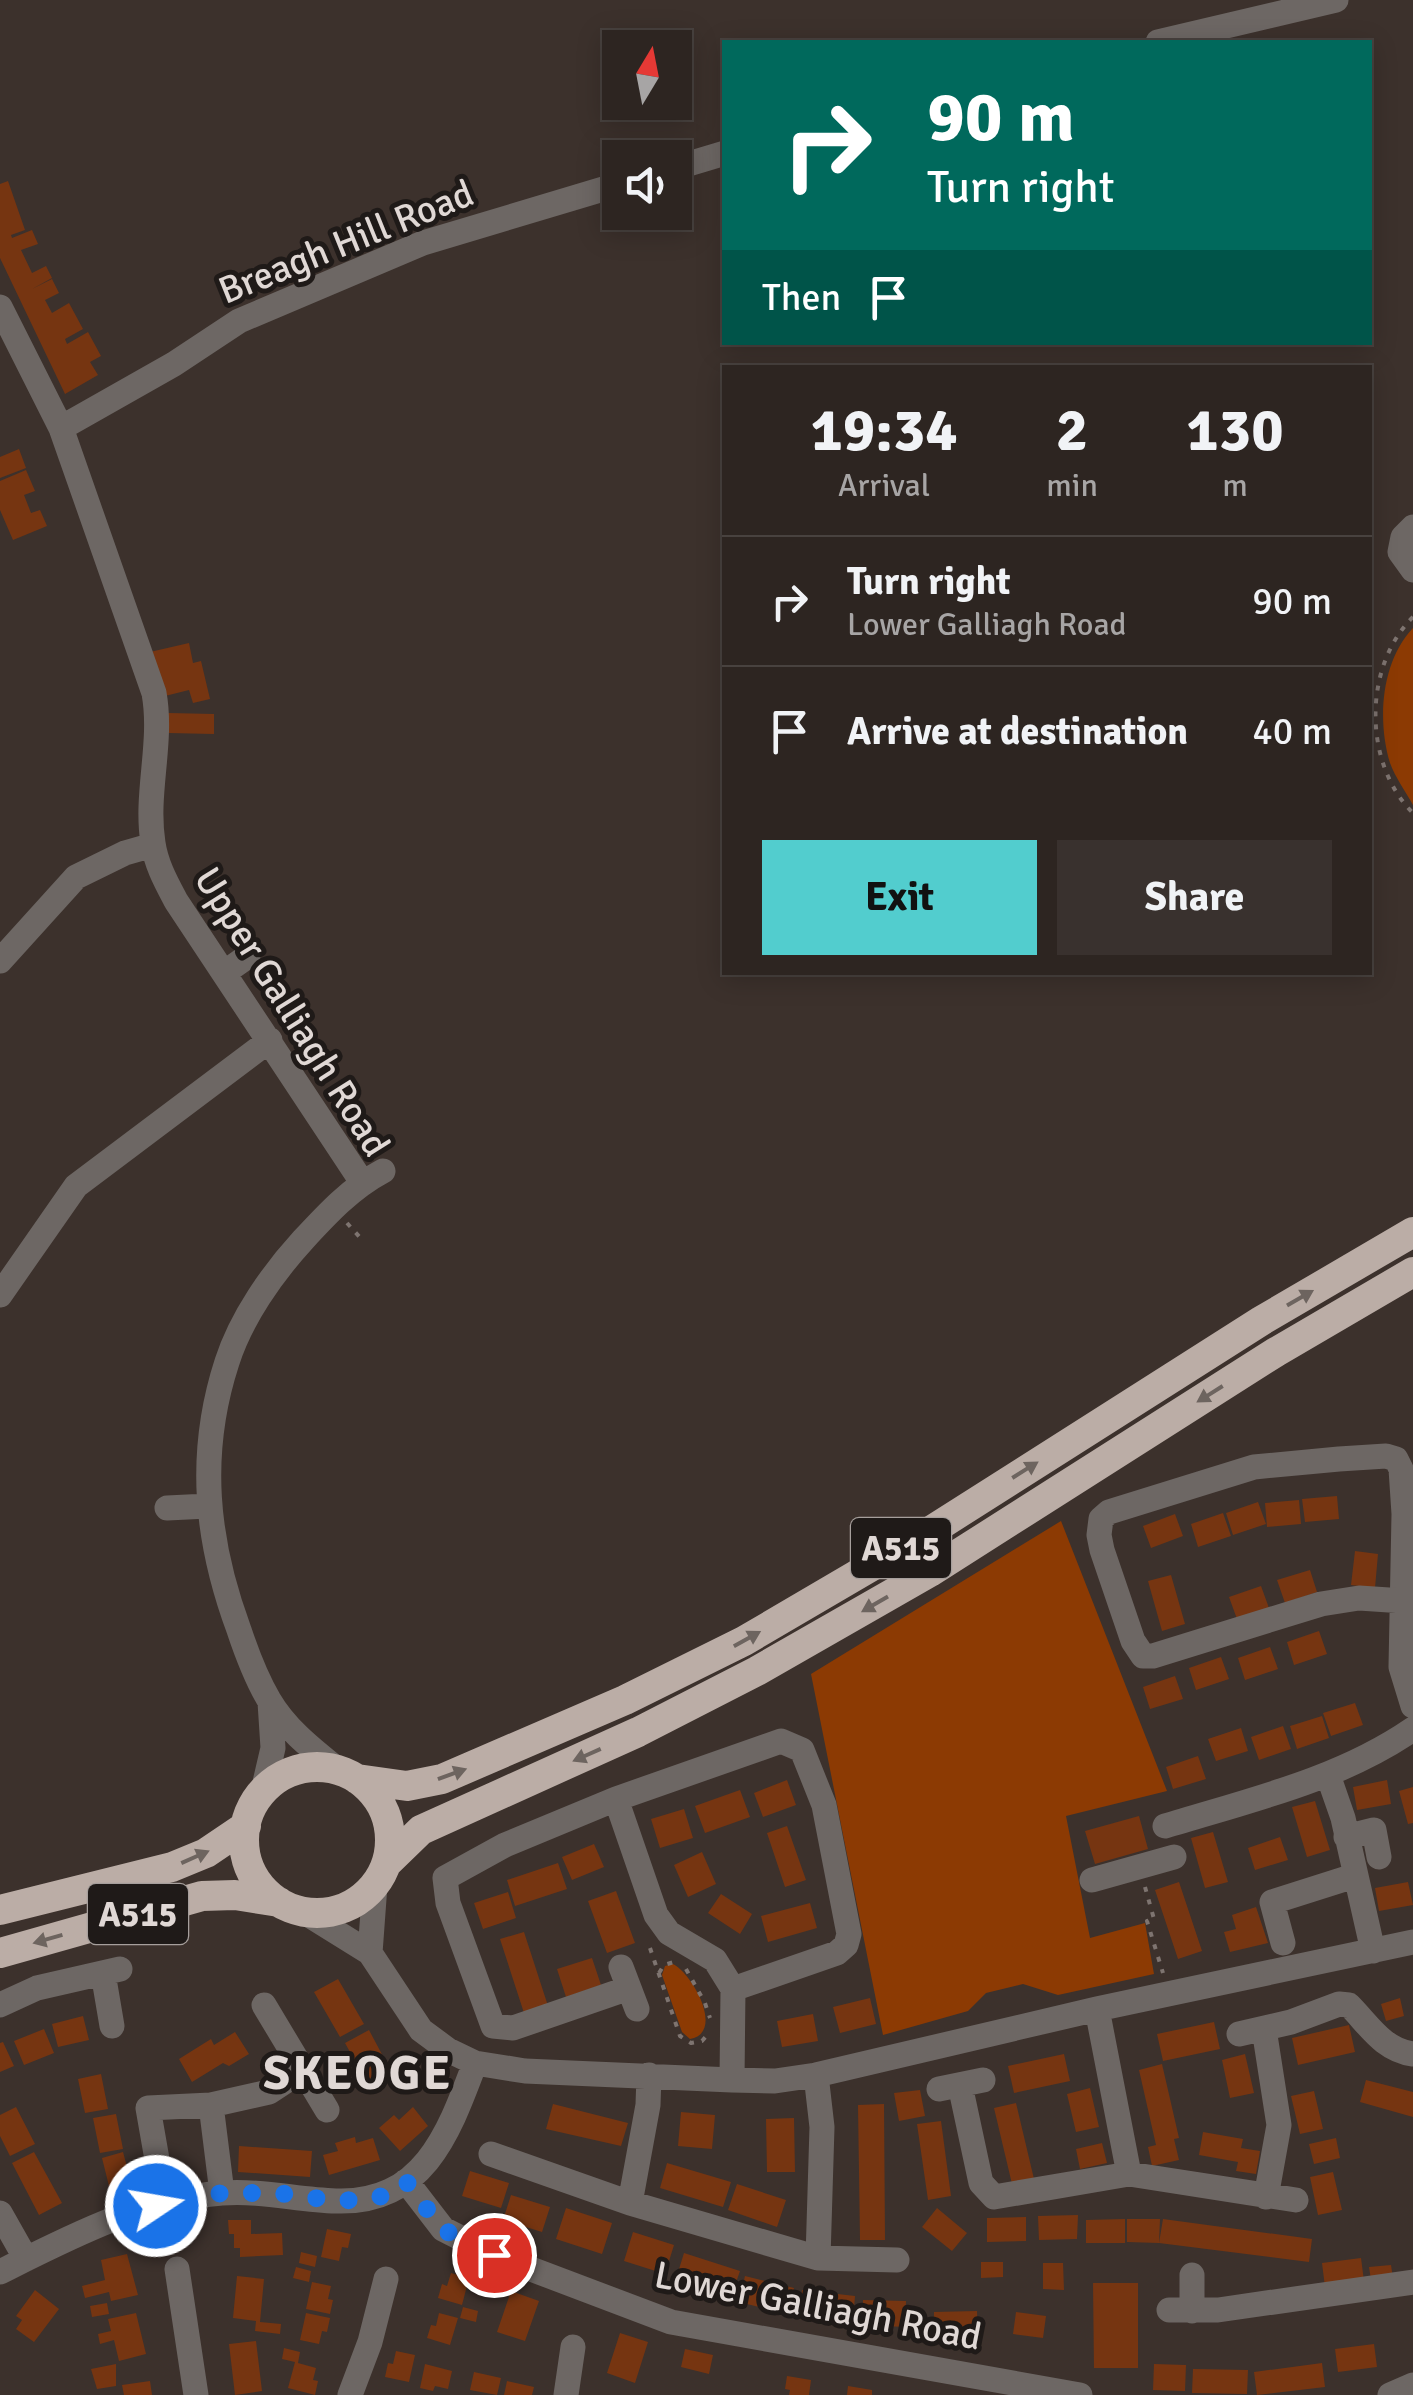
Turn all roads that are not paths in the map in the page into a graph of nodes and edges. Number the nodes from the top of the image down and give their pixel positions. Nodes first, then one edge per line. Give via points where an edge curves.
1 (1336, 0) edge
2 (1166, 40) edge
3 (722, 154) edge
4 (692, 163) edge
5 (602, 189) edge
6 (0, 307) edge
7 (61, 428) junction
8 (1413, 527) edge
9 (1413, 570) edge
10 (153, 845) junction
11 (248, 956) dead end
12 (0, 961) edge
13 (224, 974) junction
14 (270, 1040) junction
15 (1413, 1232) edge
16 (1413, 1272) edge
17 (0, 1295) edge
18 (208, 1506) junction
19 (167, 1508) dead end
20 (1404, 1601) junction
21 (270, 1702) junction
22 (1413, 1706) edge
23 (1413, 1729) edge
24 (348, 1774) junction
25 (1328, 1775) junction
26 (263, 1791) junction
27 (616, 1799) junction
28 (246, 1826) junction
29 (1346, 1837) junction
30 (1379, 1857) dead end
31 (381, 1874) junction
32 (1354, 1876) junction
33 (1092, 1880) dead end
34 (291, 1907) junction
35 (0, 1910) edge
36 (1282, 1942) dead end
37 (1413, 1942) edge
38 (1373, 1951) junction
39 (0, 1953) edge
40 (370, 1953) junction
41 (629, 1988) dead end
42 (733, 1989) junction
43 (0, 2004) edge
44 (264, 2006) dead end
45 (1097, 2009) junction
46 (112, 2026) dead end
47 (1413, 2054) edge
48 (475, 2062) junction
49 (304, 2069) junction
50 (649, 2075) junction
51 (816, 2076) junction
52 (732, 2080) junction
53 (961, 2085) dead end
54 (211, 2105) junction
55 (327, 2110) dead end
56 (506, 2150) dead end
57 (158, 2165) dead end
58 (1130, 2174) junction
59 (406, 2181) junction
60 (222, 2193) junction
61 (1266, 2196) junction
62 (1296, 2200) dead end
63 (630, 2204) junction
64 (0, 2213) edge
65 (818, 2258) junction
66 (26, 2260) junction
67 (897, 2262) dead end
68 (177, 2269) dead end
69 (0, 2272) edge
70 (1192, 2275) dead end
71 (386, 2279) dead end
72 (1413, 2282) edge
73 (573, 2347) dead end
74 (1413, 2385) edge
75 (196, 2395) edge
76 (350, 2395) edge
77 (566, 2395) edge
78 (1080, 2395) edge
79 (1390, 2395) edge

1 - 2 street
3 - 4 street
5 - 7 street, Breagh Hill Road via 422,243 239,321
6 - 7 street, Upper Galliagh Road
7 - 10 street, Upper Galliagh Road via 154,693
8 - 9 street via 1400,552
10 - 12 street, Upper Galliagh Road via 76,876
10 - 13 street, Upper Galliagh Road via 176,901
11 - 13 street
13 - 14 street, Upper Galliagh Road
14 - 17 street via 76,1186
14 - 18 street, Upper Galliagh Road via 372,1176 290,1254 243,1327 218,1402
24 -> 15 highway, A515 via 407,1786 442,1779 744,1641
16 -> 31 highway, A515 via 757,1671 421,1830
18 - 19 street
18 - 21 street, Upper Galliagh Road via 224,1588
20 - 20 street via 1402,1469 1386,1456 1254,1467 1100,1520 1102,1550 1143,1656 1321,1604
20 - 22 street via 1402,1667
21 - 24 street, Upper Galliagh Road via 302,1741
21 - 26 street, Upper Galliagh Road via 273,1748
23 - 25 street
24 - 26 highway, A515 via 297,1770
24 - 31 highway via 375,1795 386,1816 390,1839
25 - 29 street
25 - 33 street via 1162,1816 1176,1863
26 - 28 highway, A515
27 - 41 street via 505,1844 446,1878 448,1902 493,2026 512,2028
27 - 42 street via 656,1915 669,1933 715,1960
27 - 42 street via 781,1741 802,1750 824,1804 846,1945
28 - 34 highway via 250,1870 262,1888
35 -> 28 highway, A515 via 172,1867 206,1854
29 - 30 street via 1374,1830
29 - 32 street
31 - 34 highway, A515 via 343,1908 324,1913
31 - 40 street
32 - 36 street via 1272,1902
32 - 38 street
34 -> 39 highway, A515 via 202,1896
34 - 40 street
37 - 38 street
38 - 45 street
40 - 48 street via 421,2030
42 - 52 street
43 - 46 street via 111,1971
44 - 49 street
45 - 51 street
45 - 58 street
47 - 61 street via 1385,2044 1348,2005 1251,2031 1279,2126
48 - 50 street via 525,2071
48 - 59 street via 450,2129 422,2170
49 - 54 street via 268,2092
49 - 55 street
50 - 52 street
50 - 63 street
51 - 52 street
51 - 65 street via 822,2127
53 - 58 street via 980,2183 994,2197
54 - 57 street via 148,2108
54 - 60 street
56 - 63 street
58 - 61 street
59 - 60 street via 378,2198 337,2201
59 - 78 street, Lower Galliagh Road via 442,2229 671,2322
60 - 66 street via 130,2212
61 - 62 street
63 - 65 street
64 - 66 street
65 - 67 street
66 - 69 street
68 - 75 street
70 - 72 street via 1181,2310
71 - 76 street
73 - 77 street
74 - 79 street

